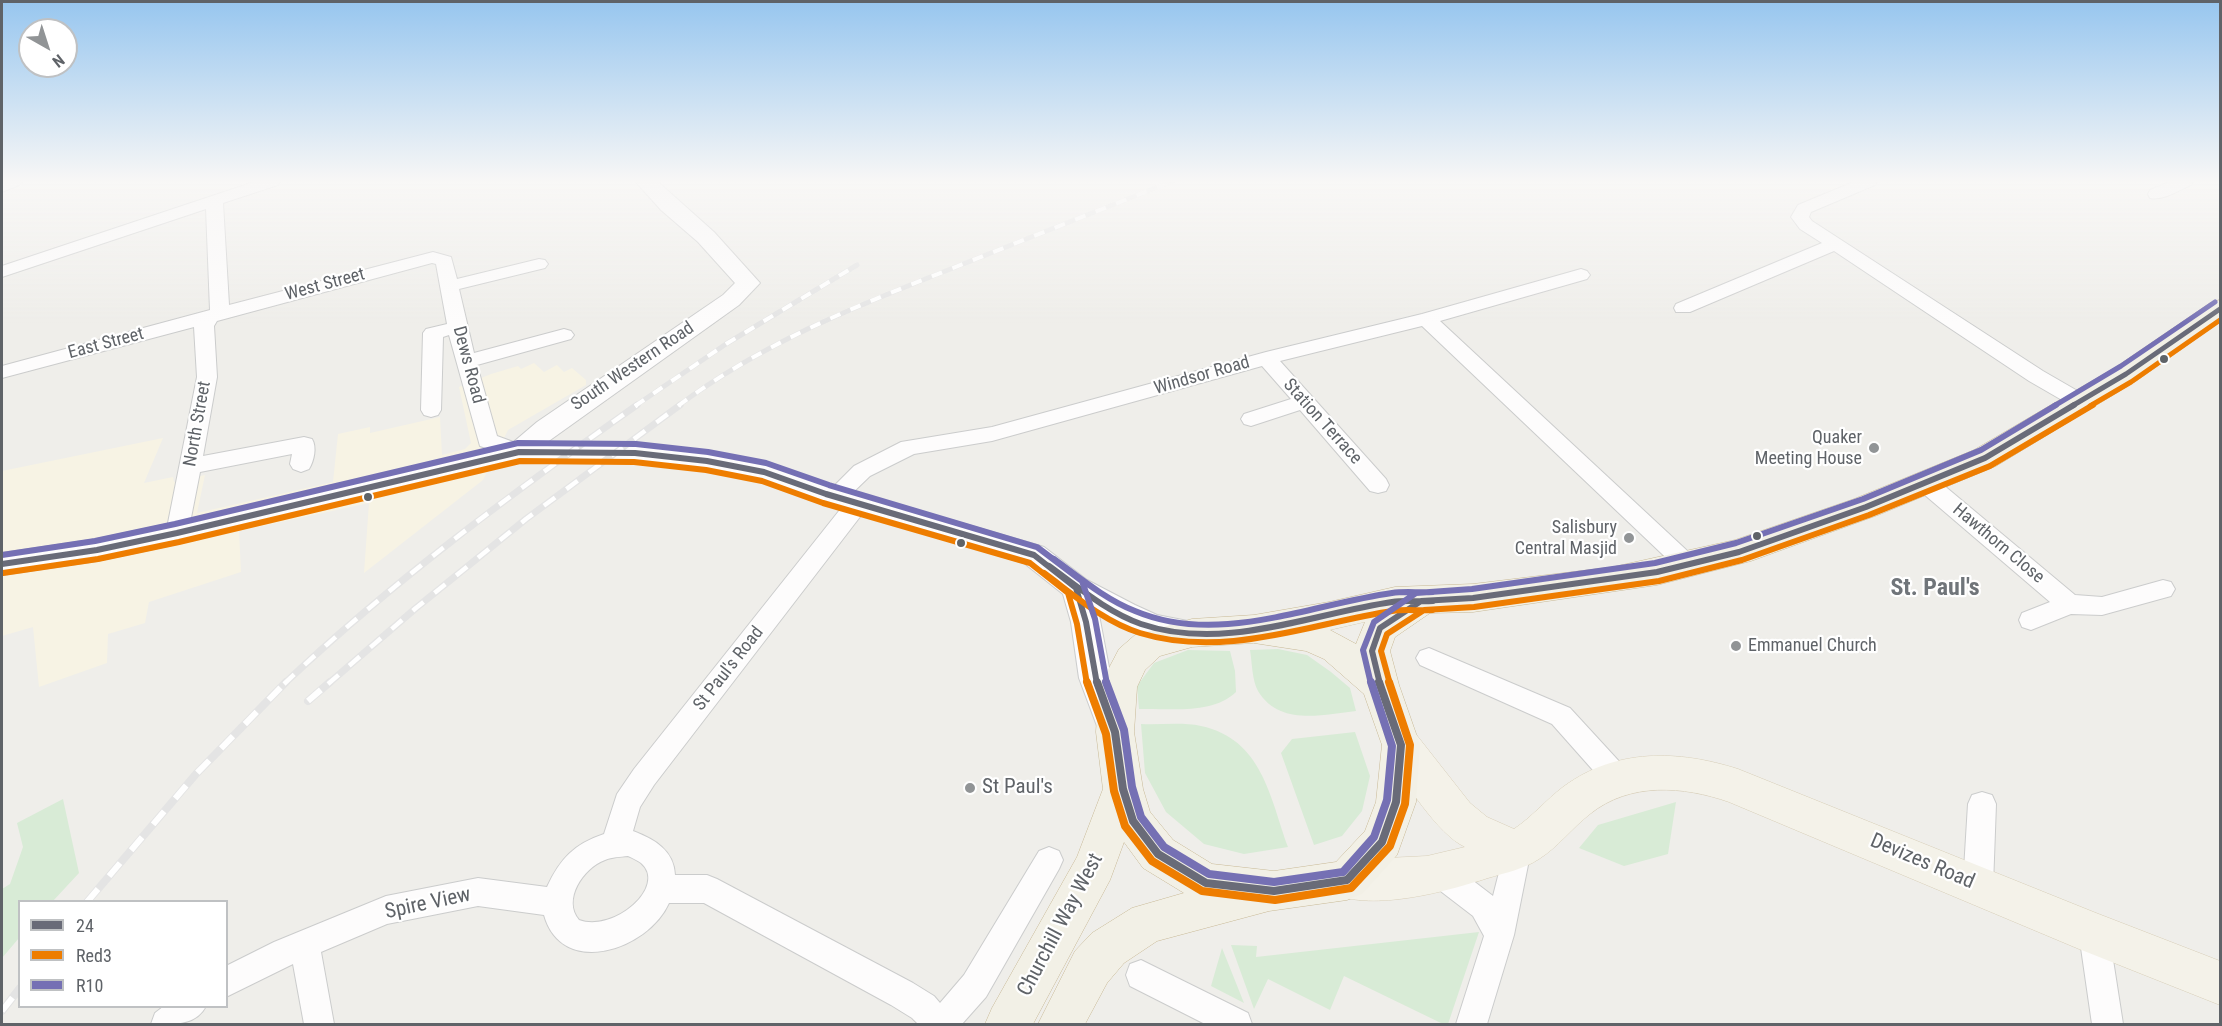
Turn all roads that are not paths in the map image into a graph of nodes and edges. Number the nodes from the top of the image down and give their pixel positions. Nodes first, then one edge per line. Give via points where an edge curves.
1 (131, 229) edge
2 (214, 229) edge
3 (697, 229) edge
4 (1812, 229) edge
5 (1835, 244) junction
6 (441, 258) joint
7 (539, 264) dead end
8 (2, 272) edge
9 (1581, 275) dead end
10 (450, 286) junction
11 (1683, 308) dead end
12 (2220, 309) edge
13 (215, 314) junction
14 (1426, 319) junction
15 (457, 327) junction
16 (564, 334) dead end
17 (1266, 358) junction
18 (467, 361) junction
19 (2, 372) edge
20 (1303, 402) junction
21 (2081, 402) junction
22 (431, 410) dead end
23 (1251, 419) dead end
24 (519, 453) junction
25 (301, 464) dead end
26 (192, 466) junction
27 (1927, 484) junction
28 (1378, 485) dead end
29 (846, 499) junction
30 (177, 533) junction
31 (2, 564) edge
32 (1688, 565) junction
33 (1076, 588) junction
34 (2163, 589) dead end
35 (1421, 601) junction
36 (2069, 604) junction
37 (2031, 620) dead end
38 (1254, 628) junction
39 (1192, 633) junction
40 (1430, 658) dead end
41 (1380, 685) junction
42 (1115, 732) junction
43 (1401, 745) junction
44 (1617, 778) junction
45 (1123, 789) junction
46 (1982, 804) dead end
47 (615, 844) junction
48 (1517, 850) junction
49 (1049, 860) dead end
50 (1440, 873) junction
51 (1347, 880) junction
52 (1978, 886) junction
53 (661, 889) junction
54 (1274, 891) junction
55 (557, 902) junction
56 (2094, 934) junction
57 (1499, 935) junction
58 (304, 944) junction
59 (1141, 975) dead end
60 (228, 981) edge
61 (2220, 983) edge
62 (188, 1008) edge
63 (166, 1024) edge
64 (319, 1024) edge
65 (937, 1024) edge
66 (1008, 1024) edge
67 (1061, 1024) edge
68 (1238, 1024) edge
69 (1471, 1024) edge
70 (2108, 1024) edge

1 - 8 street
2 - 13 street, North Street
3 - 24 street, South Western Road via 748,284 731,300 546,428
4 - 5 street
5 - 11 street
5 - 21 street
6 - 10 street, Dews Road
6 - 13 street, West Street
7 - 10 street
9 - 14 street, Windsor Road
10 - 15 street, Dews Road
12 - 21 highway
13 - 19 street, East Street
13 - 26 street, North Street via 204,326 207,377
14 - 17 street, Windsor Road
14 - 32 street
15 - 18 street, Dews Road
15 - 22 street via 432,333
16 - 18 street
17 - 20 street, Station Terrace
17 - 29 street, Windsor Road via 992,434 909,447 862,471
18 - 24 street, Dews Road via 488,441
20 - 23 street
20 - 28 street, Station Terrace
21 - 27 highway via 1985,458
24 - 29 street via 635,453 687,458 764,472
24 - 30 street
25 - 26 street via 304,444
26 - 30 street, North Street
27 - 32 highway via 1789,535
27 - 36 street, Hawthorn Close
29 - 33 street via 1034,555
29 - 47 street, St Paul's Road via 627,803
30 - 31 street
32 - 35 highway via 1591,583
33 - 39 street via 1152,627
33 - 42 street via 1095,678
34 - 36 street via 2102,606
35 - 38 highway via 1395,601
35 - 41 highway via 1380,628 1372,651
36 - 37 street
38 - 39 highway
38 - 41 highway via 1311,637 1337,649
39 - 42 highway via 1148,645 1132,660 1118,687
40 - 44 street via 1561,716
41 - 43 highway
42 - 45 highway
43 - 48 main road via 1456,816 1472,830
43 - 51 highway via 1396,802 1382,842
44 - 48 main road, Devizes Road via 1578,799
44 - 52 main road, Devizes Road via 1661,772 1708,776
45 - 54 highway via 1133,821 1158,854 1206,883
45 - 66 highway, Churchill Way West via 1095,866
46 - 52 street
47 - 53 street via 630,843 652,854 662,875
47 - 55 street via 591,853 570,871
48 - 50 main road, Devizes Road
48 - 57 street
49 - 65 street via 975,986 956,1010
50 - 51 main road, Devizes Road
50 - 57 street via 1483,906
51 - 54 highway
52 - 56 main road, Devizes Road
53 - 55 street via 643,918 610,937 578,936 562,922
53 - 65 street via 707,889 902,994 923,1008
54 - 67 highway via 1147,923 1108,948 1091,967
55 - 58 street, Spire View via 478,892 386,910
56 - 61 main road, Devizes Road
56 - 70 street
57 - 69 street
58 - 60 street, Spire View
58 - 64 street
59 - 68 street
62 - 63 street

